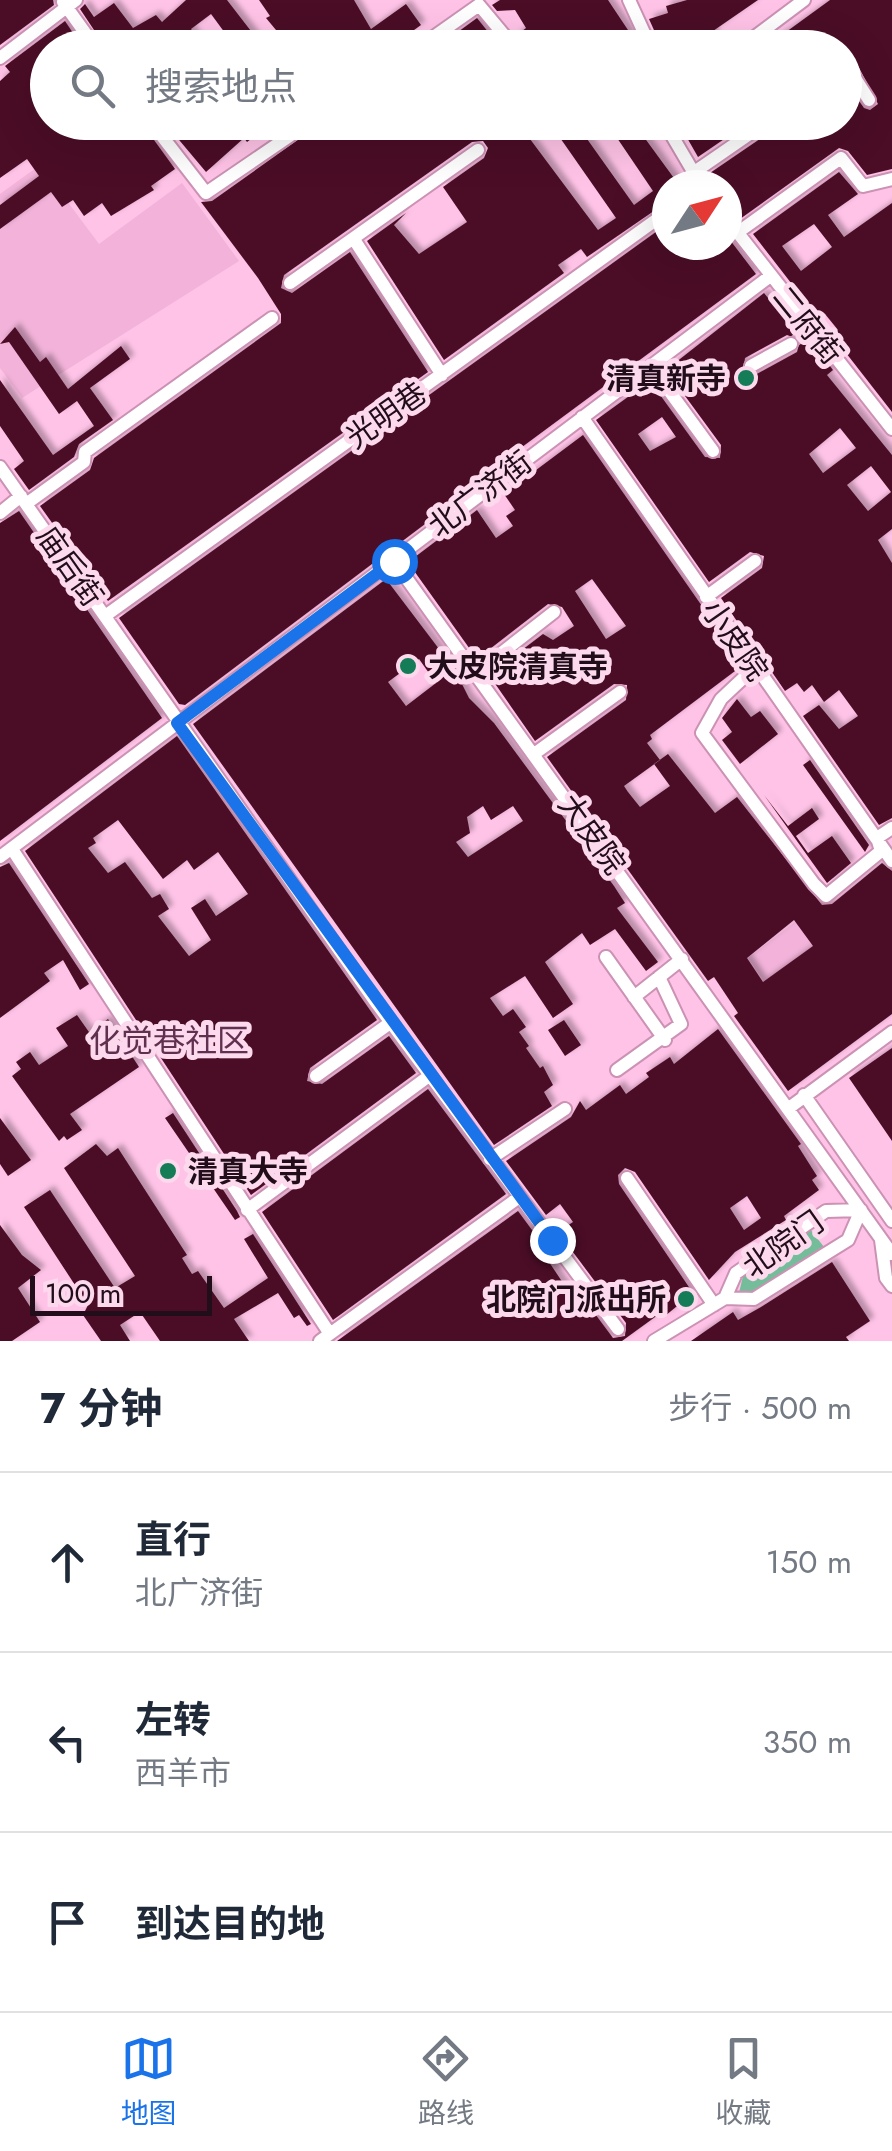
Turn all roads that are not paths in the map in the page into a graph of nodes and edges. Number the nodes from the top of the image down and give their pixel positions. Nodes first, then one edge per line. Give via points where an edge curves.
1 (629, 0) edge
2 (804, 0) edge
3 (68, 2) edge
4 (480, 2) edge
5 (34, 30) edge
6 (85, 30) edge
7 (442, 30) edge
8 (500, 30) edge
9 (642, 30) edge
10 (764, 30) edge
11 (30, 33) edge
12 (0, 58) edge
13 (862, 89) edge
14 (869, 100) dead end
15 (164, 140) edge
16 (284, 140) edge
17 (674, 140) edge
18 (745, 140) edge
19 (478, 150) dead end
20 (692, 170) edge
21 (708, 170) edge
22 (892, 178) edge
23 (652, 223) edge
24 (742, 230) edge
25 (742, 239) edge
26 (355, 240) junction
27 (769, 277) junction
28 (290, 282) dead end
29 (272, 318) dead end
30 (790, 344) tunnel mouth
31 (651, 366) junction
32 (750, 366) dead end
33 (442, 375) junction
34 (582, 417) junction
35 (892, 429) edge
36 (713, 450) dead end
37 (0, 468) edge
38 (24, 500) junction
39 (0, 513) edge
40 (755, 560) dead end
41 (394, 561) junction
42 (706, 597) junction
43 (554, 612) dead end
44 (105, 616) junction
45 (754, 668) junction
46 (476, 673) junction
47 (620, 692) dead end
48 (177, 723) junction
49 (534, 754) junction
50 (892, 828) edge
51 (877, 838) junction
52 (6, 853) edge
53 (892, 861) edge
54 (606, 957) dead end
55 (682, 959) junction
56 (660, 977) junction
57 (634, 996) junction
58 (390, 1023) junction
59 (892, 1032) edge
60 (665, 1040) junction
61 (618, 1070) dead end
62 (316, 1076) dead end
63 (430, 1076) junction
64 (804, 1096) junction
65 (789, 1108) junction
66 (565, 1109) dead end
67 (490, 1160) junction
68 (627, 1178) dead end
69 (518, 1198) junction
70 (247, 1210) junction
71 (861, 1210) junction
72 (892, 1221) edge
73 (881, 1238) junction
74 (892, 1254) edge
75 (892, 1286) edge
76 (719, 1302) junction
77 (618, 1329) dead end
78 (325, 1338) edge
79 (662, 1339) edge

1 - 9 street
2 - 10 street
3 - 5 street
3 - 6 street
4 - 7 street
4 - 8 street
11 - 12 street
13 - 14 street
15 - 16 street via 206,194
17 - 20 street
18 - 21 street
19 - 26 street
22 - 24 street via 863,186 841,158
23 - 33 street, 光明巷
25 - 27 street, 二府街
26 - 28 street
26 - 33 street
27 - 31 street, 北广济街
27 - 35 street, 二府街
29 - 38 street
30 - 32 street
31 - 34 street, 北广济街
31 - 36 street
33 - 44 street, 光明巷
34 - 41 street, 北广济街
34 - 42 street, 小皮院
37 - 38 street, 庙后街
38 - 39 street
38 - 44 street, 庙后街
40 - 42 street
41 - 46 street, 大皮院
41 - 48 street, 北广济街
42 - 45 street, 小皮院
43 - 46 street
44 - 48 street, 庙后街
45 - 51 street, 小皮院
45 - 51 street via 721,699 702,733 751,804 826,896 881,851
46 - 49 street, 大皮院
47 - 49 street
48 - 52 street, 北广济街
48 - 58 street, 庙后街
49 - 55 street, 大皮院
50 - 51 street
51 - 53 street, 小皮院
52 - 70 street
54 - 57 street
55 - 56 street
55 - 65 street, 大皮院
56 - 57 street
56 - 60 street via 682,1024
57 - 60 street
58 - 62 street
58 - 63 street, 庙后街
59 - 64 street
60 - 61 street
63 - 67 street, 庙后街
63 - 70 street
64 - 65 street
64 - 72 street
65 - 71 street, 大皮院
66 - 67 street
67 - 69 street, 庙后街
68 - 76 street
69 - 77 street, 庙后街
69 - 78 street
70 - 78 street
71 - 73 street, 大皮院
71 - 76 street, 北院门 via 826,1211 736,1273
71 - 76 street, 北院门 via 848,1240 754,1299
73 - 74 street, 大皮院
73 - 75 street
76 - 79 street, 北院门

